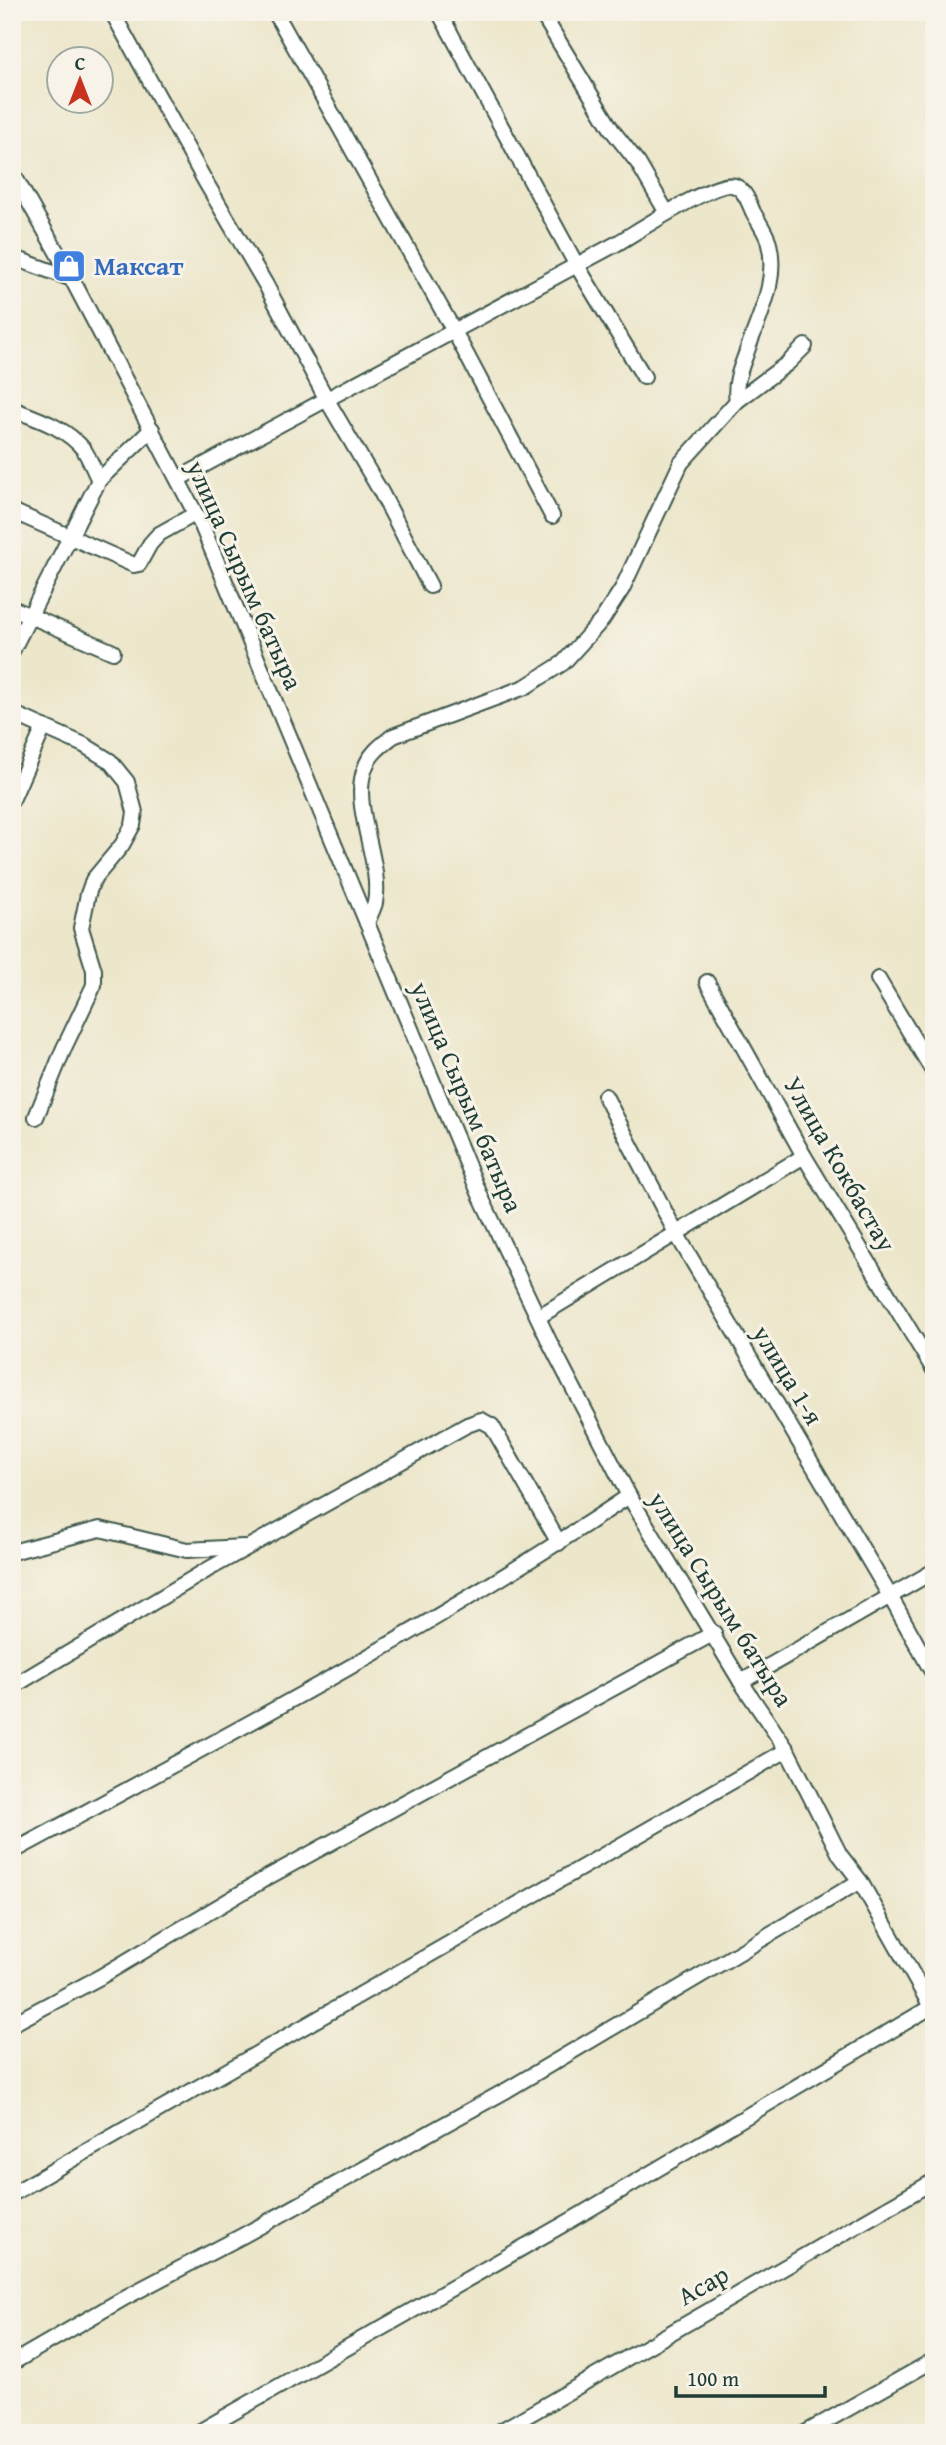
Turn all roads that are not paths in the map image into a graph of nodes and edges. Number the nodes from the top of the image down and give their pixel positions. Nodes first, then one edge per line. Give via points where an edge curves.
1 (112, 12) edge
2 (275, 12) edge
3 (439, 12) edge
4 (541, 12) edge
5 (13, 174) edge
6 (667, 213) junction
7 (12, 257) edge
8 (576, 264) junction
9 (72, 279) junction
10 (454, 331) junction
11 (805, 346) dead end
12 (644, 377) dead end
13 (327, 400) junction
14 (737, 401) junction
15 (12, 409) edge
16 (152, 429) junction
17 (99, 480) junction
18 (178, 480) junction
19 (12, 511) edge
20 (195, 514) junction
21 (552, 516) dead end
22 (71, 535) junction
23 (430, 586) dead end
24 (12, 608) edge
25 (29, 616) junction
26 (12, 652) edge
27 (113, 652) dead end
28 (12, 713) edge
29 (44, 727) junction
30 (12, 800) edge
31 (367, 923) junction
32 (878, 979) dead end
33 (707, 982) dead end
34 (934, 1073) edge
35 (605, 1096) dead end
36 (36, 1117) dead end
37 (804, 1156) junction
38 (676, 1233) junction
39 (538, 1317) junction
40 (934, 1370) edge
41 (629, 1496) junction
42 (559, 1543) junction
43 (248, 1546) junction
44 (12, 1552) edge
45 (934, 1571) edge
46 (890, 1596) junction
47 (714, 1633) junction
48 (934, 1675) edge
49 (741, 1682) junction
50 (12, 1687) edge
51 (787, 1750) junction
52 (12, 1852) edge
53 (860, 1881) junction
54 (932, 2009) edge
55 (12, 2024) edge
56 (934, 2181) edge
57 (12, 2194) edge
58 (934, 2360) edge
59 (12, 2363) edge
60 (197, 2433) edge
61 (498, 2433) edge
62 (805, 2433) edge

1 - 13 street
2 - 10 street
3 - 8 street
4 - 6 street
5 - 9 street, улица Сырым батыра
6 - 8 street
6 - 14 street via 722,185 736,186 745,194 768,240 766,304 739,374
7 - 9 street
8 - 10 street
8 - 12 street
9 - 16 street, улица Сырым батыра
10 - 13 street
10 - 21 street
11 - 14 street
13 - 18 street
13 - 23 street
14 - 31 street via 681,463 622,589 602,620 563,663 525,687 393,736 376,749 364,769 362,786 375,902
15 - 17 street via 72,438 85,451
16 - 17 street
16 - 18 street, улица Сырым батыра
17 - 22 street
18 - 20 street, улица Сырым батыра
19 - 22 street
20 - 22 street via 159,534 134,565
20 - 31 street, улица Сырым батыра
22 - 25 street
24 - 25 street
25 - 26 street
25 - 27 street
28 - 29 street
29 - 30 street
29 - 36 street via 101,754 119,769 135,812 122,845 93,880 88,894 81,928 94,985
31 - 39 street, улица Сырым батыра via 480,1195
32 - 34 street
33 - 37 street, Улица Кокбастау
35 - 38 street, улица 1-я
37 - 38 street
37 - 40 street, Улица Кокбастау
38 - 39 street
38 - 46 street, улица 1-я
39 - 41 street, улица Сырым батыра
41 - 42 street
41 - 47 street, улица Сырым батыра
42 - 43 street via 492,1426 481,1420
42 - 52 street via 279,1708
43 - 44 street via 187,1550 100,1529
43 - 50 street
45 - 46 street
46 - 48 street, улица 1-я
46 - 49 street
47 - 49 street, улица Сырым батыра
47 - 55 street via 268,1877
49 - 51 street, улица Сырым батыра
51 - 53 street, улица Сырым батыра via 840,1855
51 - 57 street
53 - 54 street, улица Сырым батыра
53 - 59 street via 507,2090
54 - 60 street
56 - 61 street, Асар
58 - 62 street

